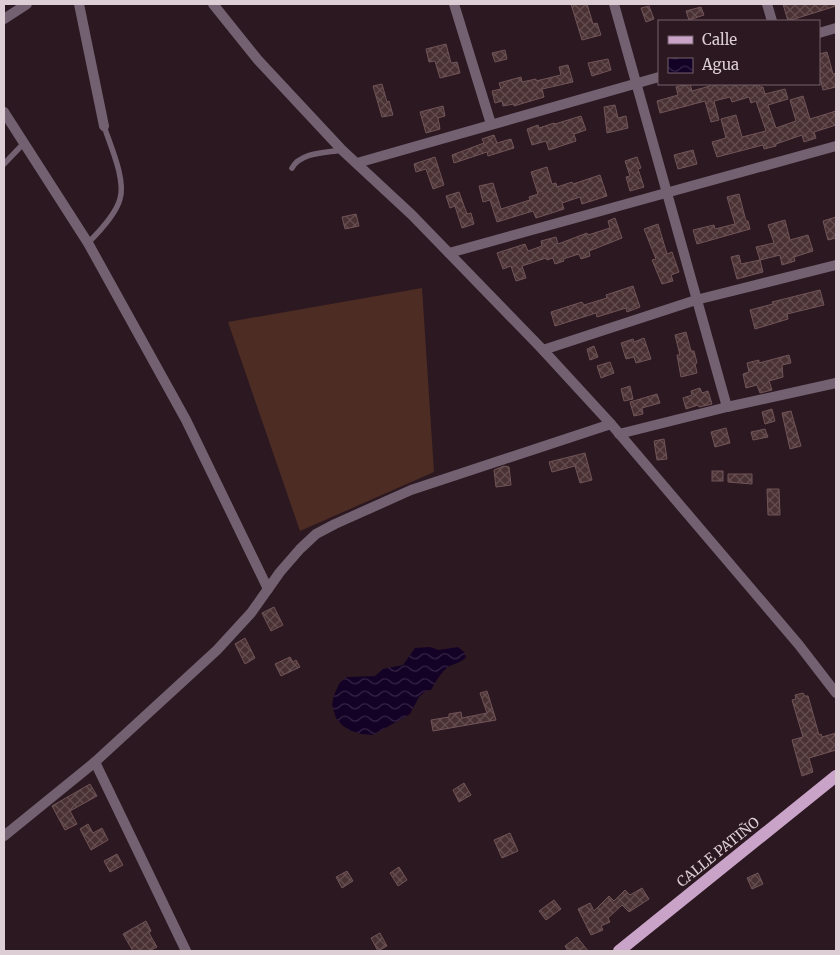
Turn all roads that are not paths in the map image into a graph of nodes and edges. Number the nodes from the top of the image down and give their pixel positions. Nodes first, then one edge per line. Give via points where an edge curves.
1 (27, 4) edge
2 (79, 4) edge
3 (213, 4) edge
4 (454, 4) edge
5 (614, 4) edge
6 (767, 4) edge
7 (4, 19) edge
8 (772, 20) edge
9 (836, 28) edge
10 (820, 33) edge
11 (658, 77) edge
12 (637, 82) junction
13 (4, 112) edge
14 (492, 124) junction
15 (104, 126) joint
16 (24, 143) junction
17 (836, 146) edge
18 (342, 150) junction
19 (356, 163) junction
20 (4, 164) edge
21 (292, 168) dead end
22 (665, 192) junction
23 (88, 243) junction
24 (449, 253) junction
25 (836, 265) edge
26 (696, 300) junction
27 (543, 350) junction
28 (836, 383) edge
29 (727, 407) junction
30 (611, 424) junction
31 (619, 434) junction
32 (268, 589) junction
33 (836, 693) edge
34 (95, 762) junction
35 (836, 776) edge
36 (4, 836) edge
37 (186, 951) edge
38 (618, 951) edge

1 - 7 street
2 - 15 street
3 - 18 street via 258,60
4 - 14 street
5 - 12 street
6 - 8 street
9 - 10 street
11 - 12 street
12 - 14 street
12 - 22 street
13 - 16 street
14 - 19 street
15 - 23 lane via 121,179 121,198 109,219
16 - 20 lane
16 - 23 street
17 - 22 street
18 - 19 street
18 - 21 lane via 304,157
19 - 24 street
22 - 24 street
22 - 26 street
23 - 32 street via 186,420
24 - 27 street
25 - 26 street
26 - 27 street
26 - 29 street
27 - 30 street
28 - 29 street
29 - 31 street
30 - 31 street
30 - 32 street via 411,490 335,524 316,534 300,549
31 - 33 street
32 - 34 street via 218,650
34 - 36 street
34 - 37 street
35 - 38 main road, CALLE PATIÑO

